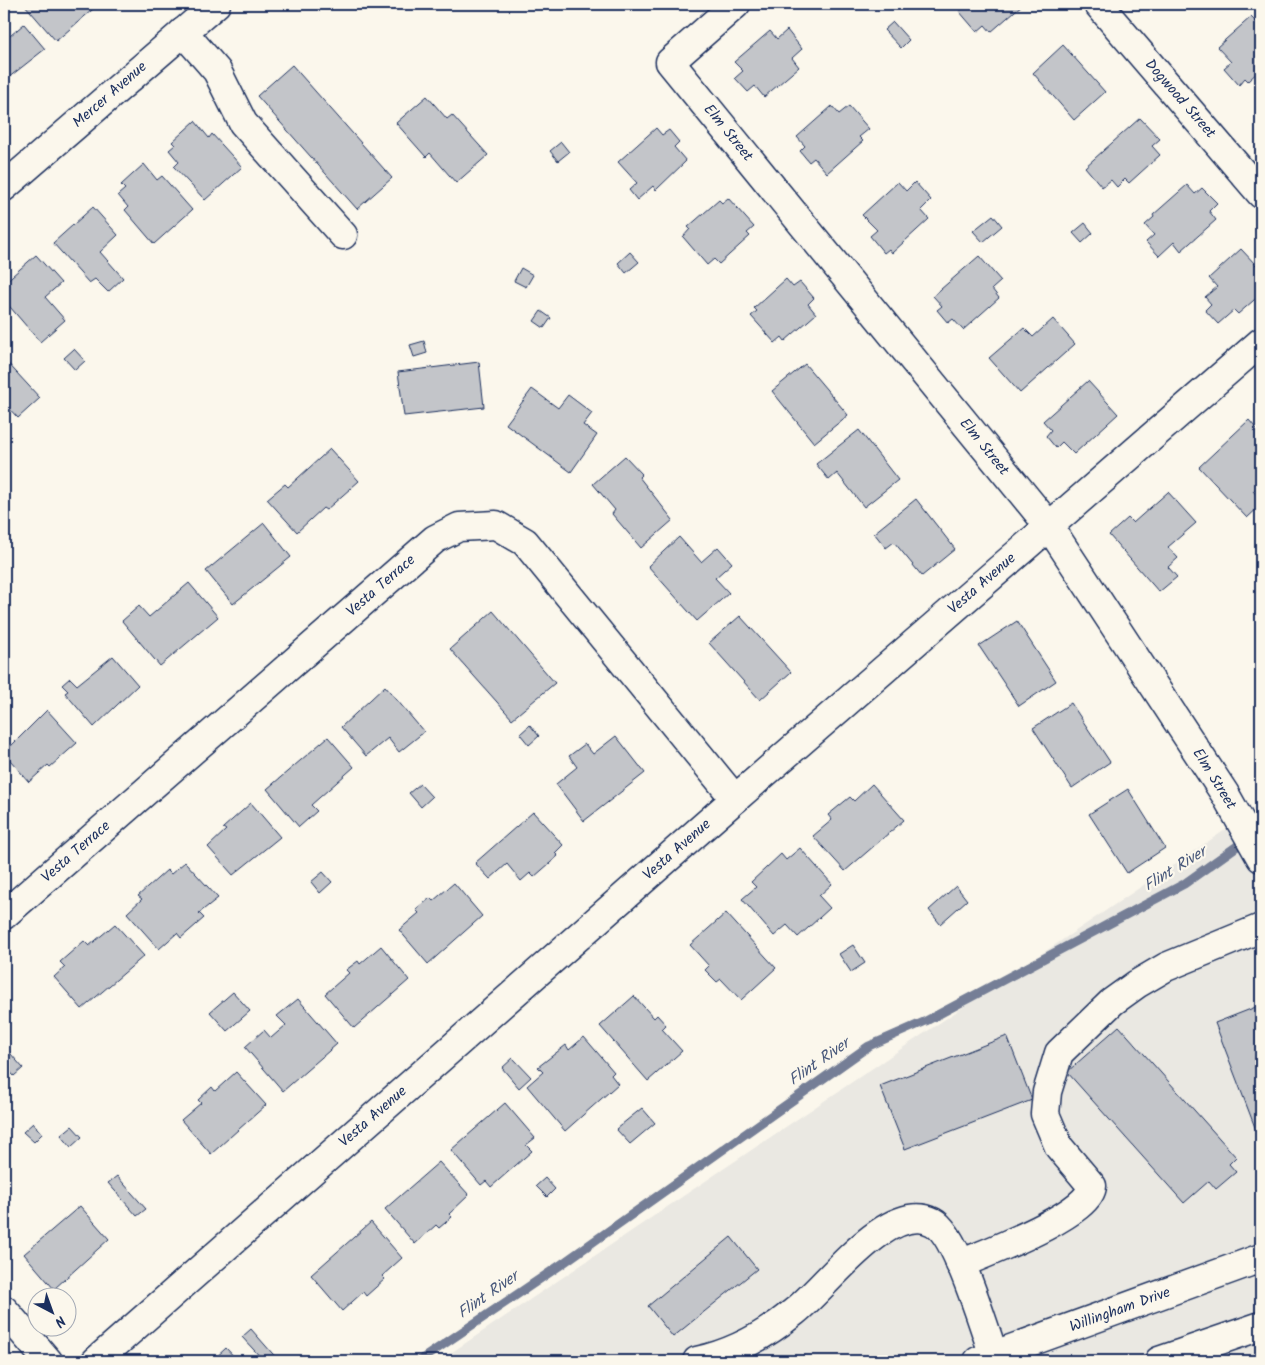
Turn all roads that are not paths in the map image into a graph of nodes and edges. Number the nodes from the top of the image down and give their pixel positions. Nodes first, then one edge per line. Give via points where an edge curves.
1 (216, 4) edge
2 (736, 4) edge
3 (1098, 4) edge
4 (184, 32) junction
5 (4, 187) edge
6 (1261, 194) edge
7 (343, 235) dead end
8 (1261, 342) edge
9 (1049, 526) junction
10 (735, 799) junction
11 (1261, 858) edge
12 (4, 915) edge
13 (1261, 928) edge
14 (1261, 1258) edge
15 (960, 1264) junction
16 (4, 1310) edge
17 (1261, 1326) edge
18 (986, 1358) edge
19 (48, 1361) edge
20 (96, 1361) edge
21 (697, 1361) edge
22 (1159, 1361) edge

1 - 4 street, Mercer Avenue
2 - 9 street, Elm Street via 670,62
3 - 6 street, Dogwood Street
4 - 5 street, Mercer Avenue
4 - 7 street via 217,71 243,123
8 - 9 street, Vesta Avenue
9 - 10 street, Vesta Avenue
9 - 11 street, Elm Street via 1225,794
10 - 12 street, Vesta Terrace via 525,542 496,526 459,526 435,540
10 - 20 street, Vesta Avenue
13 - 15 street via 1166,967 1137,984 1067,1042 1059,1053 1047,1092 1045,1114 1059,1147 1092,1186 1092,1192 1079,1207 1046,1227
14 - 18 street, Willingham Drive
15 - 18 street
15 - 21 street via 952,1243 934,1222 907,1218 865,1242 796,1312 756,1339
16 - 19 street
17 - 22 street

